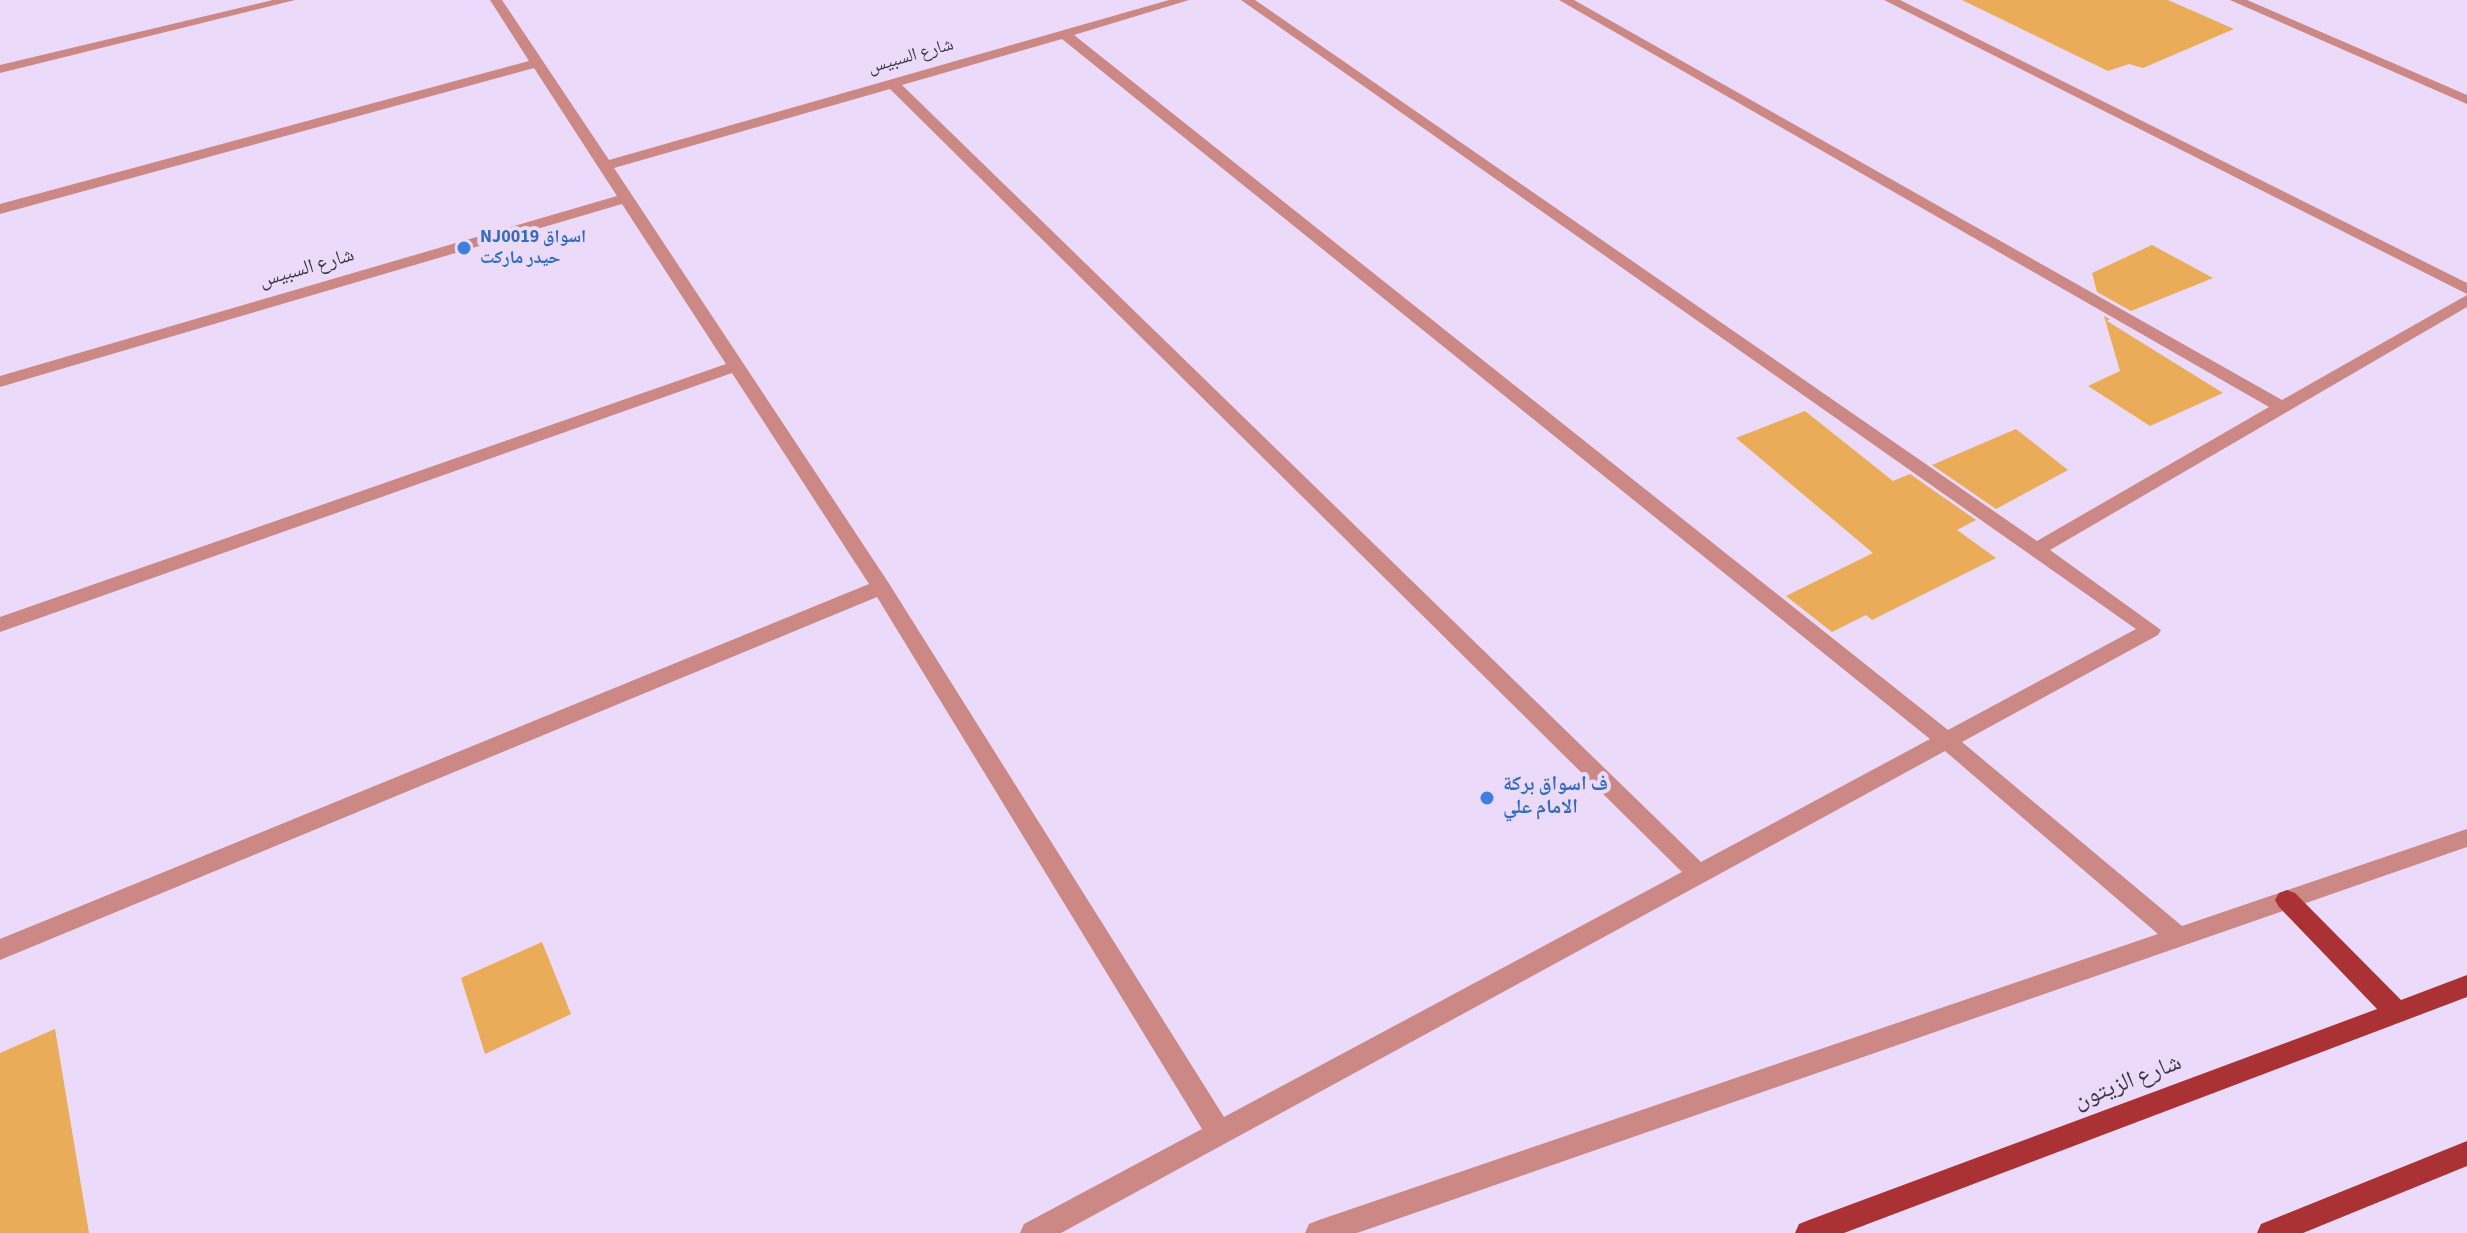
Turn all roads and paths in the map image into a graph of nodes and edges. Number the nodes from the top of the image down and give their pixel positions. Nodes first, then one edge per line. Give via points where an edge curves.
1 (289, 0) edge
2 (496, 0) edge
3 (1183, 0) edge
4 (1247, 0) edge
5 (1565, 0) edge
6 (1890, 0) edge
7 (2236, 0) edge
8 (1064, 34) junction
9 (538, 63) junction
10 (0, 69) edge
11 (892, 83) junction
12 (2467, 100) edge
13 (605, 166) junction
14 (627, 198) junction
15 (0, 209) edge
16 (2467, 289) edge
17 (2467, 300) edge
18 (736, 366) junction
19 (0, 382) edge
20 (2282, 407) junction
21 (2037, 549) junction
22 (881, 587) junction
23 (0, 625) edge
24 (1947, 741) junction
25 (2467, 838) edge
26 (1699, 874) junction
27 (2287, 900) junction
28 (2178, 937) junction
29 (0, 950) edge
30 (2467, 986) edge
31 (2397, 1012) junction
32 (1219, 1133) junction
33 (2467, 1153) edge
34 (2308, 1227) edge
35 (1034, 1233) edge
36 (1319, 1233) edge
37 (1809, 1233) edge
38 (2271, 1233) edge

1 - 10 street
2 - 9 street
3 - 8 street, شارع السبيس
4 - 21 street
5 - 20 street
6 - 16 street
7 - 12 street
8 - 11 street, شارع السبيس
8 - 24 street
9 - 13 street
9 - 15 street
11 - 13 street, شارع السبيس
11 - 26 street
13 - 14 street
14 - 18 street
14 - 19 street, شارع السبيس
17 - 20 street
18 - 22 street
18 - 23 street
20 - 21 street
21 - 24 street via 2151,630
22 - 29 street
22 - 32 street
24 - 26 street
24 - 28 street
25 - 27 street
26 - 32 street
27 - 28 street
27 - 31 main road
28 - 36 street
30 - 31 main road, شارع الزيتون
31 - 37 main road, شارع الزيتون
32 - 35 street
33 - 34 main road
34 - 38 main road

